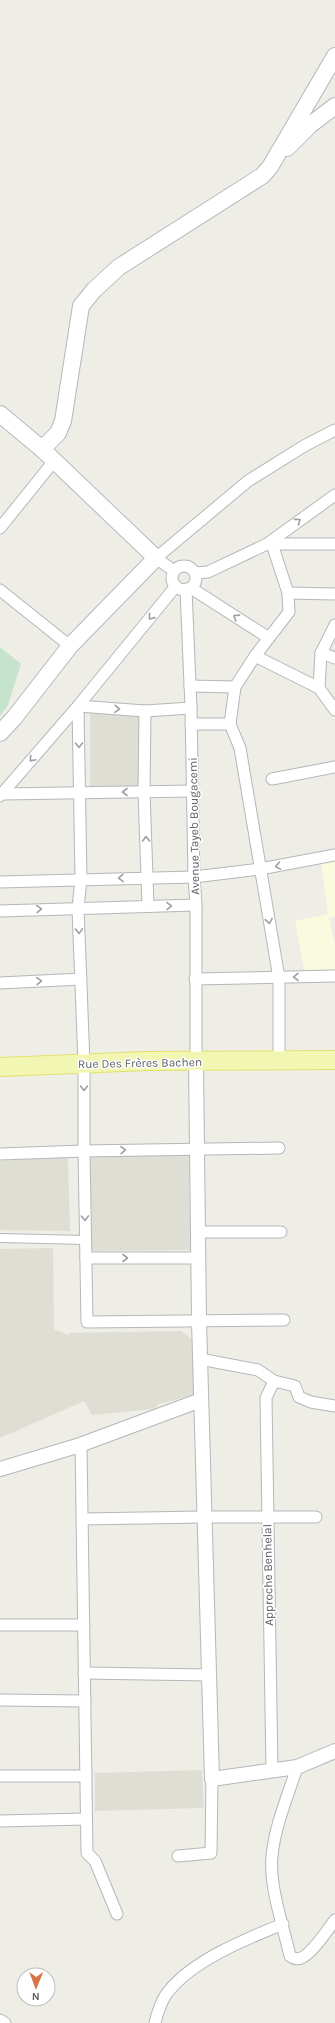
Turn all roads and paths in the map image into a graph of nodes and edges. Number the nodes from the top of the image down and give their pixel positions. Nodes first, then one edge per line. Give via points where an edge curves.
1 (335, 56) edge
2 (335, 106) edge
3 (270, 167) junction
4 (0, 414) edge
5 (335, 430) edge
6 (42, 449) junction
7 (54, 461) junction
8 (335, 495) edge
9 (0, 528) edge
10 (270, 544) junction
11 (335, 544) edge
12 (156, 558) junction
13 (174, 571) junction
14 (195, 573) junction
15 (184, 588) junction
16 (0, 590) edge
17 (288, 593) junction
18 (335, 594) edge
19 (335, 625) edge
20 (269, 638) junction
21 (70, 646) junction
22 (321, 653) junction
23 (255, 656) junction
24 (335, 658) edge
25 (190, 686) junction
26 (236, 687) junction
27 (319, 688) junction
28 (78, 706) junction
29 (191, 708) junction
30 (335, 710) edge
31 (145, 711) junction
32 (192, 724) junction
33 (230, 724) junction
34 (0, 733) edge
35 (335, 767) edge
36 (272, 779) dead end
37 (192, 791) junction
38 (80, 792) junction
39 (144, 792) junction
40 (1, 795) edge
41 (335, 855) edge
42 (260, 869) junction
43 (147, 877) junction
44 (194, 877) junction
45 (81, 879) junction
46 (0, 882) edge
47 (196, 905) junction
48 (148, 906) junction
49 (78, 908) junction
50 (0, 911) edge
51 (335, 976) edge
52 (81, 978) junction
53 (279, 978) junction
54 (195, 979) junction
55 (0, 983) edge
56 (335, 1060) edge
57 (279, 1061) junction
58 (196, 1062) junction
59 (84, 1063) junction
60 (0, 1067) edge
61 (279, 1148) dead end
62 (197, 1149) junction
63 (84, 1151) junction
64 (0, 1154) edge
65 (198, 1232) junction
66 (281, 1232) dead end
67 (0, 1238) edge
68 (86, 1240) junction
69 (86, 1258) junction
70 (198, 1258) junction
71 (284, 1320) dead end
72 (199, 1321) junction
73 (200, 1359) junction
74 (274, 1381) junction
75 (201, 1400) junction
76 (335, 1406) edge
77 (81, 1445) junction
78 (0, 1469) edge
79 (203, 1517) junction
80 (267, 1517) junction
81 (316, 1517) dead end
82 (82, 1520) junction
83 (0, 1625) edge
84 (84, 1625) junction
85 (84, 1673) junction
86 (209, 1674) junction
87 (0, 1700) edge
88 (85, 1701) junction
89 (335, 1751) edge
90 (297, 1767) junction
91 (272, 1771) junction
92 (0, 1776) edge
93 (86, 1776) junction
94 (212, 1779) junction
95 (86, 1819) junction
96 (0, 1821) edge
97 (178, 1856) dead end
98 (118, 1914) dead end
99 (335, 1920) edge
100 (283, 1924) junction
101 (0, 2020) edge
102 (5, 2023) edge
103 (154, 2023) edge

1 - 3 main road
2 - 3 main road via 310,125
3 - 6 main road via 262,176 238,192 119,267 81,306 63,421 58,433
4 - 6 main road
5 - 12 street via 248,481
6 - 7 main road
7 - 9 street
7 - 12 main road
10 -> 8 street
10 - 11 street
10 - 14 street via 208,572
10 - 17 street
12 - 13 street
12 - 21 main road
13 - 14 street via 183,566 190,567
13 - 15 street via 172,580
14 - 15 street via 196,580
20 -> 15 street
15 - 25 street, Avenue Tayeb Bougacemi
15 -> 28 street
16 - 21 street
17 - 18 street
17 - 20 street via 289,612
19 - 22 street
20 - 23 street
21 - 34 main road
22 - 24 street
22 - 27 street
23 - 26 street
23 - 27 street
25 - 26 street
25 - 29 street, Avenue Tayeb Bougacemi
26 - 33 street
27 - 30 street
28 -> 31 street
28 -> 38 street
28 -> 40 street
29 - 31 street
29 - 32 street, Avenue Tayeb Bougacemi
31 - 39 street
32 - 33 street
32 - 37 street, Avenue Tayeb Bougacemi
33 - 42 street via 240,748
35 - 36 street
37 - 39 street
37 - 44 street, Avenue Tayeb Bougacemi
39 -> 38 street
38 - 40 street
38 - 45 street
43 -> 39 street
41 -> 42 street
42 - 44 street
42 -> 53 street
43 - 44 street
43 -> 45 street
43 - 48 street
44 - 47 street, Avenue Tayeb Bougacemi
45 - 46 street
45 - 49 street
48 -> 47 street
47 - 54 street, Avenue Tayeb Bougacemi
48 - 49 street
50 -> 49 street
49 -> 52 street
51 -> 53 street
55 -> 52 street
52 - 59 street
53 - 54 street
53 - 57 street
54 - 58 street, Avenue Tayeb Bougacemi
56 - 57 main road, Rue Des Frères Bachen
57 - 58 main road, Rue Des Frères Bachen
58 - 59 main road, Rue Des Frères Bachen
58 - 62 street
59 - 60 main road, Rue Des Frères Bachen
59 -> 63 street
61 - 62 street
63 -> 62 street
62 - 65 street
63 - 64 street
63 -> 68 street
65 - 66 street
65 - 70 street
67 - 68 street
68 - 69 street
69 -> 70 street
69 - 72 street via 87,1322
70 - 72 street
71 - 72 street
72 - 73 street
73 - 74 street via 258,1370
73 - 75 street
74 - 76 street via 295,1386 299,1397 311,1402
74 - 80 street, Approche Benhelal via 266,1398
75 - 77 street
75 - 79 street
77 - 78 street
77 - 82 street
79 - 80 street
79 - 82 street
79 - 86 street
80 - 81 street
80 - 91 street, Approche Benhelal
82 - 84 street
83 - 84 street
84 - 85 street
85 - 86 street
85 - 88 street
86 - 94 street
87 - 88 street
88 - 93 street
89 - 90 street
90 - 91 street
90 - 100 street via 275,1834 272,1857 274,1883
91 - 94 street
92 - 93 street
93 - 95 street
94 - 97 street via 211,1853
95 - 96 street
95 - 98 street via 87,1853 95,1861
99 - 100 street via 308,1953 295,1959 290,1956
100 - 103 street via 249,1938 196,1966 167,1992
101 - 102 street

